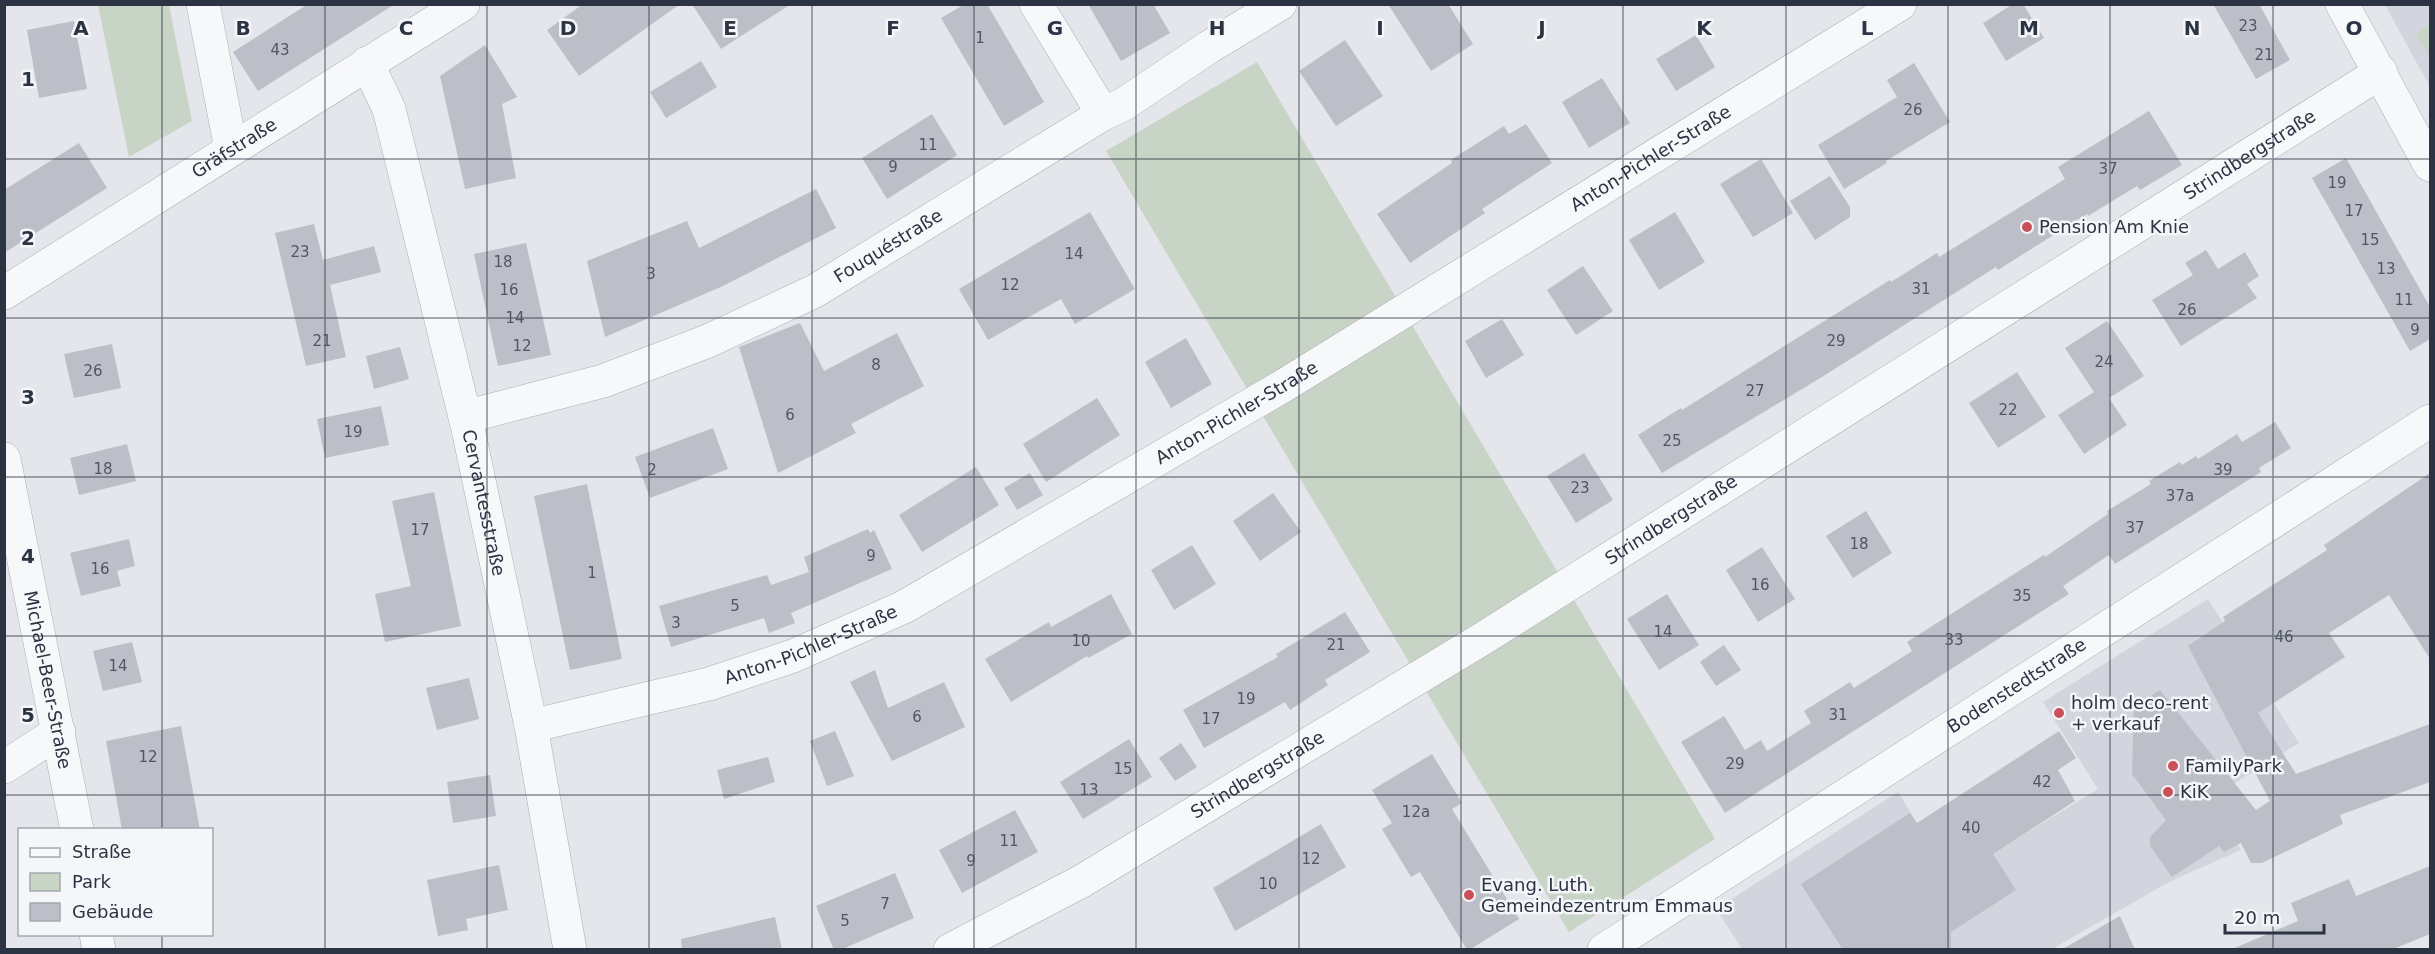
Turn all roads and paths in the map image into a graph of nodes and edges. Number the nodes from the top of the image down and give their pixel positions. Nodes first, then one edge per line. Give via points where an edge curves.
1 (203, 4) edge
2 (463, 4) edge
3 (1036, 4) edge
4 (1280, 4) edge
5 (1900, 4) edge
6 (2342, 4) edge
7 (367, 63) junction
8 (2381, 72) junction
9 (1103, 114) junction
10 (231, 149) junction
11 (2430, 165) edge
12 (4, 293) edge
13 (465, 417) junction
14 (2430, 422) edge
15 (4, 459) edge
16 (531, 726) junction
17 (59, 732) junction
18 (4, 767) edge
19 (77, 828) edge
20 (570, 950) edge
21 (950, 950) edge
22 (1604, 950) edge

1 - 10 street
2 - 7 street, Gräfstraße
3 - 9 street
4 - 9 street, Fouquéstraße
5 - 16 street, Anton-Pichler-Straße via 1293,380 904,607 793,656 709,684
6 - 8 street
7 - 10 street, Gräfstraße
7 - 13 street, Cervantesstraße via 389,109
8 - 11 street
8 - 21 street, Strindbergstraße via 1502,627 1083,881
9 - 13 street, Fouquéstraße via 815,291 708,341 603,381
10 - 12 street, Gräfstraße
13 - 16 street, Cervantesstraße
14 - 22 street, Bodenstedtstraße via 2068,669
15 - 17 street, Michael-Beer-Straße
16 - 20 street, Cervantesstraße
17 - 18 street
17 - 19 street, Michael-Beer-Straße

